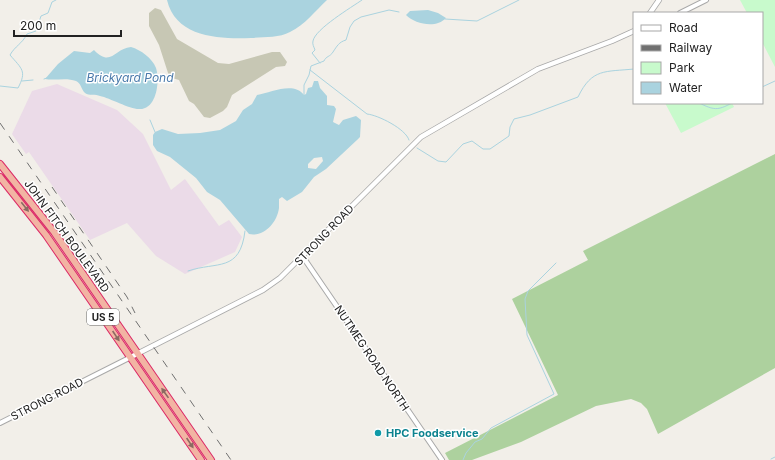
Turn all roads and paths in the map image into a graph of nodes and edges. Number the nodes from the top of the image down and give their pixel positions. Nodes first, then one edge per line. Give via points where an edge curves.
1 (659, 0) edge
2 (706, 0) edge
3 (651, 12) edge
4 (682, 12) edge
5 (633, 31) edge
6 (1, 167) edge
7 (0, 177) edge
8 (303, 257) junction
9 (138, 353) junction
10 (131, 357) junction
11 (0, 423) edge
12 (201, 460) edge
13 (211, 460) edge
14 (442, 460) edge

1 - 3 street
2 - 4 street
5 - 8 street, STRONG ROAD via 538,69 421,137
6 - 9 highway, JOHN FITCH BOULEVARD / US 5 via 54,232
7 -> 10 highway, JOHN FITCH BOULEVARD / US 5 via 46,235
8 - 9 street, STRONG ROAD via 263,290
8 - 14 street, NUTMEG ROAD NORTH
9 - 10 street, STRONG ROAD
13 -> 9 highway, JOHN FITCH BOULEVARD / US 5
10 - 11 street, STRONG ROAD
10 -> 12 highway, JOHN FITCH BOULEVARD / US 5

